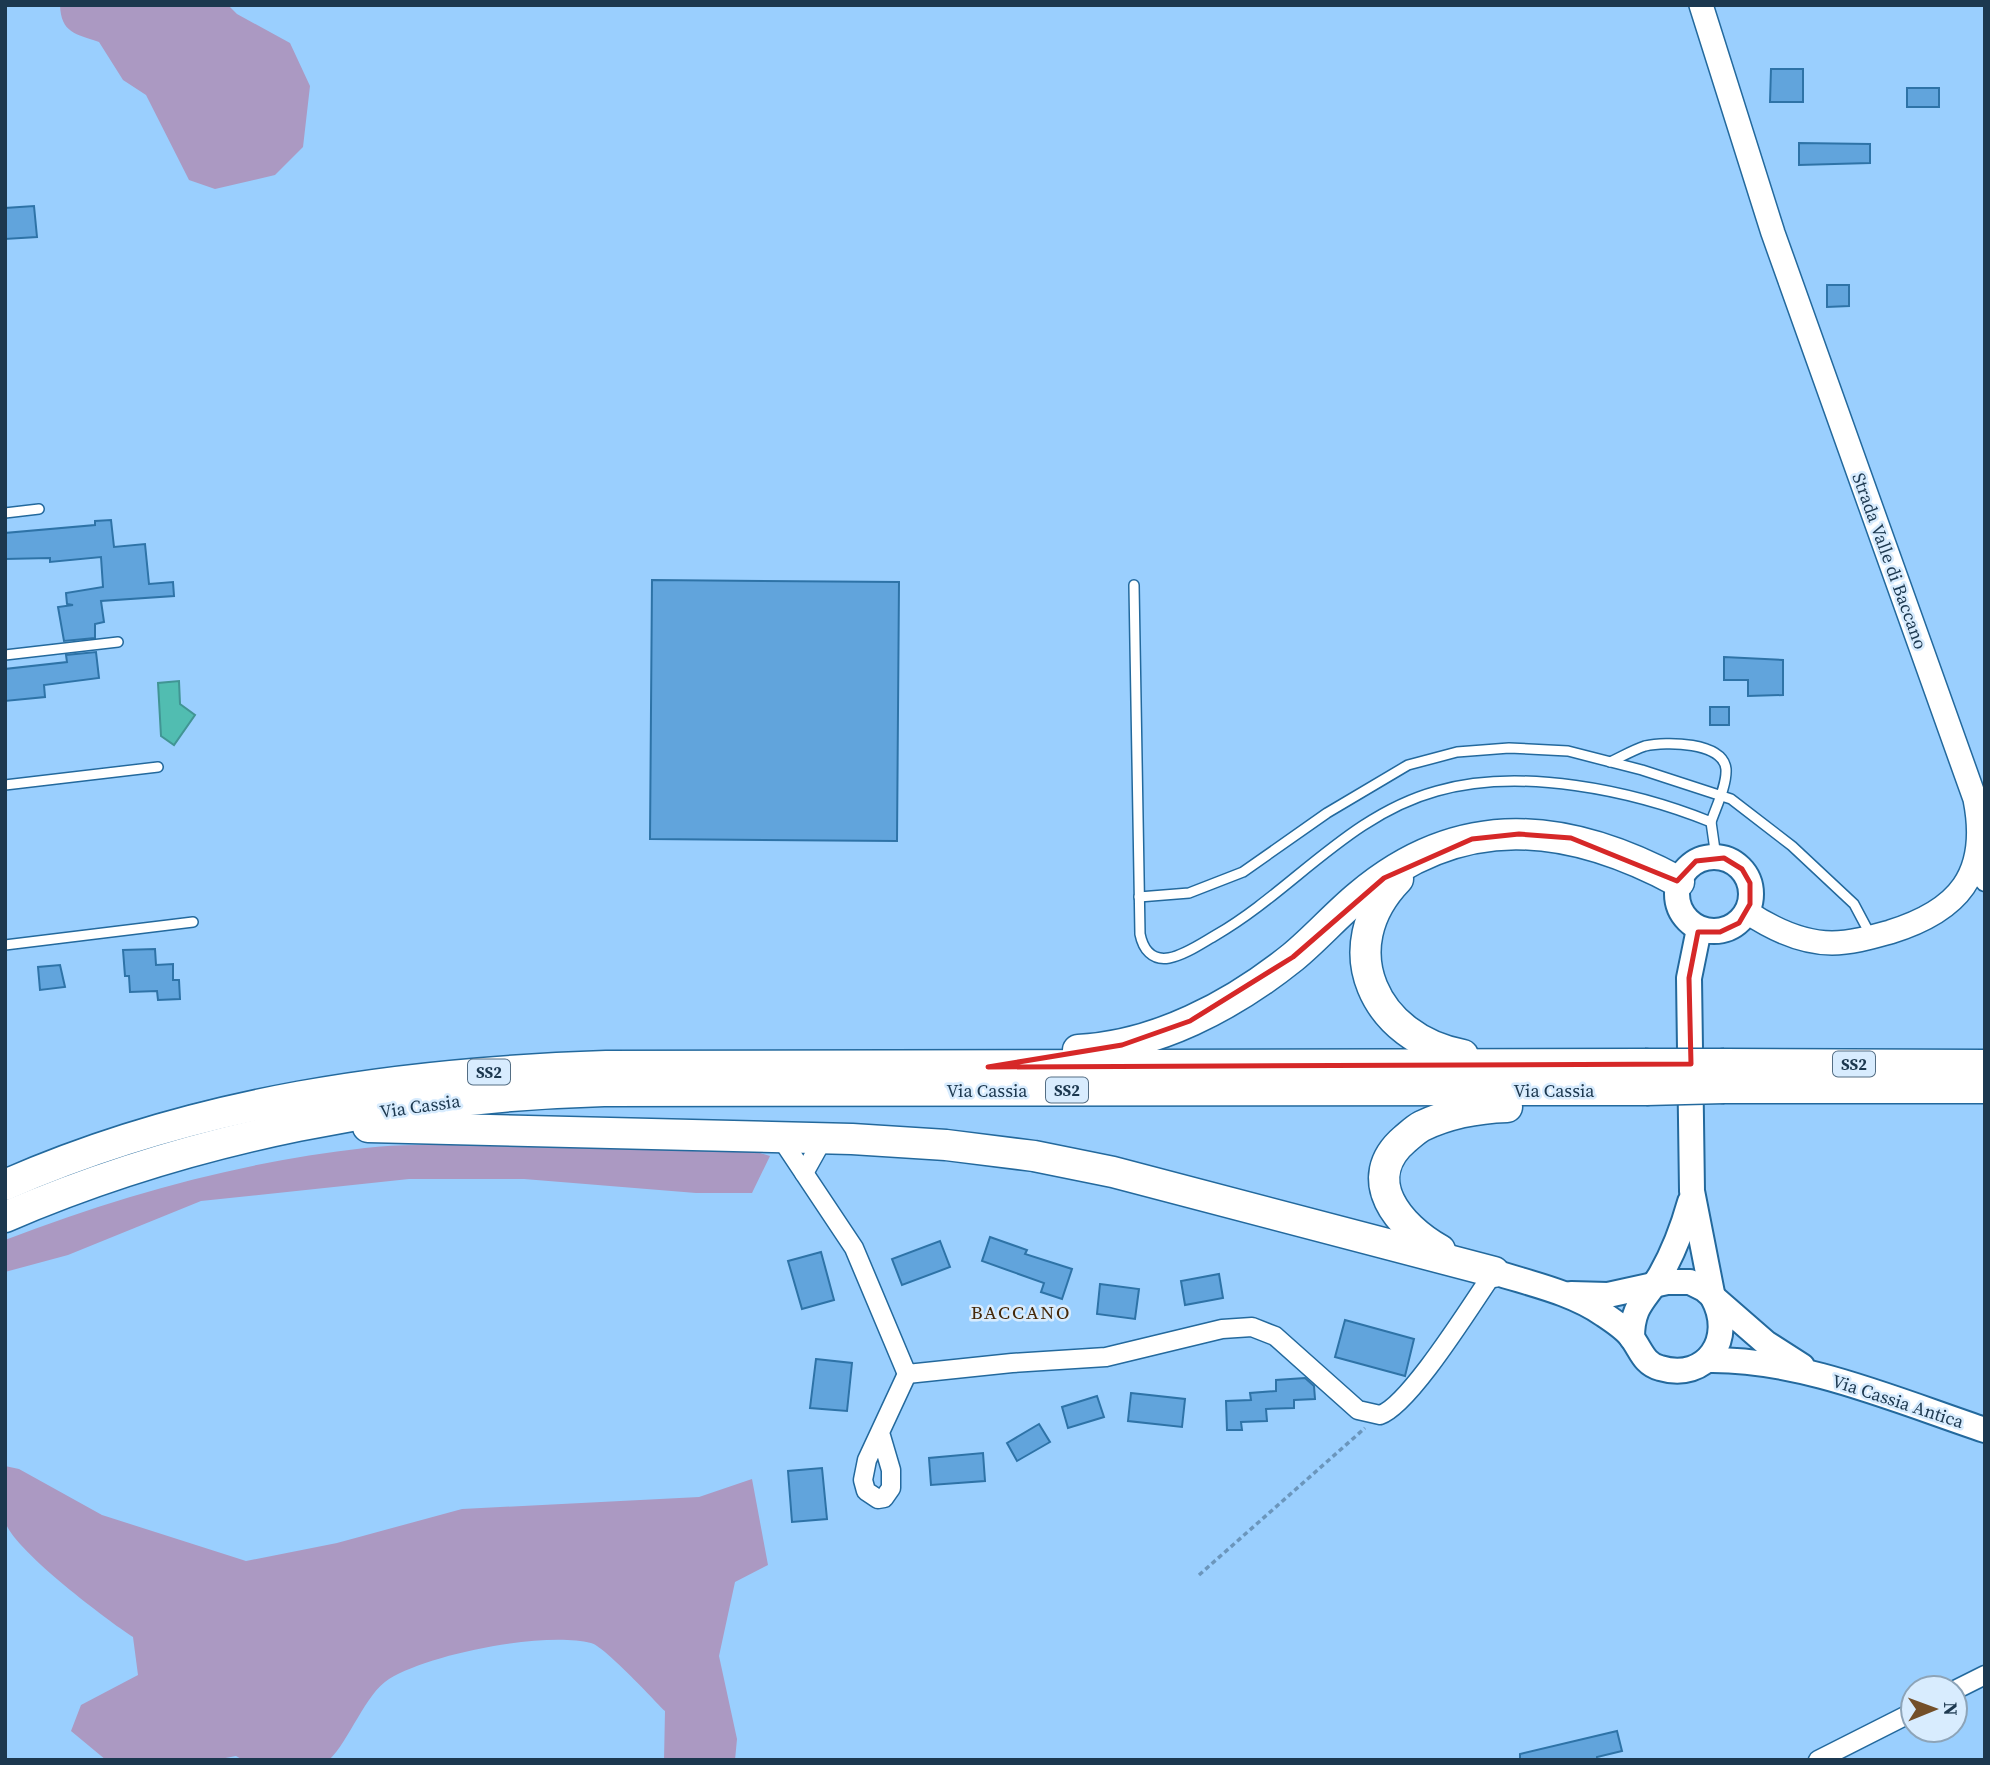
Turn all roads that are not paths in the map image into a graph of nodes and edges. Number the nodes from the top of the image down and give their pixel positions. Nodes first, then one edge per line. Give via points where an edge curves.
1 (1701, 5) edge
2 (38, 509) dead end
3 (5, 513) edge
4 (1133, 586) dead end
5 (118, 642) dead end
6 (5, 654) edge
7 (1610, 762) junction
8 (158, 767) dead end
9 (5, 785) edge
10 (1719, 794) junction
11 (1712, 822) junction
12 (1716, 857) junction
13 (1416, 860) junction
14 (1981, 877) edge
15 (1679, 882) junction
16 (1139, 898) junction
17 (1747, 912) junction
18 (193, 922) dead end
19 (1699, 929) junction
20 (1871, 937) junction
21 (5, 945) edge
22 (1533, 1063) junction
23 (1985, 1065) edge
24 (988, 1067) junction
25 (1724, 1076) junction
26 (1646, 1077) junction
27 (1985, 1088) edge
28 (308, 1125) junction
29 (780, 1137) junction
30 (823, 1139) junction
31 (804, 1173) junction
32 (5, 1185) edge
33 (1692, 1191) junction
34 (5, 1217) edge
35 (1461, 1262) junction
36 (1494, 1272) junction
37 (1654, 1286) junction
38 (1563, 1293) junction
39 (1713, 1298) junction
40 (1632, 1338) junction
41 (1707, 1360) junction
42 (1811, 1372) junction
43 (907, 1374) junction
44 (1985, 1430) edge
45 (881, 1436) dead end
46 (1985, 1675) edge
47 (1969, 1683) edge
48 (1899, 1719) edge
49 (1818, 1760) edge

1 - 14 street, Strada Valle di Baccano via 1769,222 1978,809 1984,835
2 - 3 lane
4 - 16 lane
5 - 6 lane
7 - 10 lane
7 - 10 lane via 1647,746 1705,747 1720,755 1725,767
7 - 16 lane via 1568,751 1509,748 1457,752 1408,765 1327,813 1242,872 1189,894
8 - 9 lane
10 - 11 lane
10 - 20 lane via 1757,816 1828,879 1854,904
11 - 12 lane
11 - 16 lane via 1668,806 1576,788 1508,781 1471,783 1424,794 1379,816 1245,915 1173,957 1156,957 1147,951 1140,934
12 - 15 main road via 1696,862
12 - 17 main road via 1736,864 1746,876 1751,896
13 - 15 highway via 1458,842 1488,836 1555,835 1614,851
13 - 22 highway via 1383,897 1370,922 1366,961 1375,993 1401,1028 1428,1046 1474,1057
13 - 24 highway via 1359,896 1319,935 1247,990 1190,1021 1122,1045
14 - 20 street, Strada Valle di Baccano via 1943,909
15 - 19 main road via 1679,909
17 - 19 main road via 1728,929
17 - 20 street, Strada Valle di Baccano via 1809,940 1832,943
18 - 21 lane
19 - 33 main road via 1689,978
22 - 24 highway, Via Cassia / SS2
22 - 26 highway, Via Cassia / SS2
23 - 25 highway, Via Cassia / SS2
24 - 32 highway, Via Cassia / SS2 via 606,1066 414,1078 318,1092 183,1122 63,1160
25 - 26 highway, Via Cassia / SS2, bridge
25 - 27 highway, Via Cassia / SS2
26 - 28 highway, Via Cassia / SS2 via 604,1091 459,1100
26 - 35 highway via 1616,1100 1472,1109 1420,1126 1392,1150 1384,1190 1397,1215 1417,1237
28 - 29 highway
28 - 34 highway, Via Cassia / SS2 via 186,1153 66,1191
29 - 30 highway
29 - 31 street
30 - 31 street
30 - 35 highway via 946,1145 1070,1162
31 - 43 street via 853,1248
33 - 37 main road via 1682,1231
33 - 39 main road
35 - 36 highway
36 - 38 main road, Via Cassia Antica
36 - 43 street via 1405,1395 1380,1415 1357,1410 1275,1336 1252,1327 1222,1329 1106,1357
37 - 38 main road, Via Cassia Antica via 1608,1295
37 - 39 main road, Via Cassia Antica via 1690,1282
37 - 40 main road via 1635,1311
38 - 40 main road, Via Cassia Antica via 1603,1314
39 - 41 main road via 1721,1312 1722,1329
39 - 42 main road, Via Cassia Antica via 1766,1343
40 - 41 main road, Via Cassia Antica via 1643,1357 1660,1368 1686,1370
41 - 42 main road, Via Cassia Antica via 1736,1359
42 - 44 main road, Via Cassia Antica
43 - 45 street
46 - 47 street
48 - 49 street

